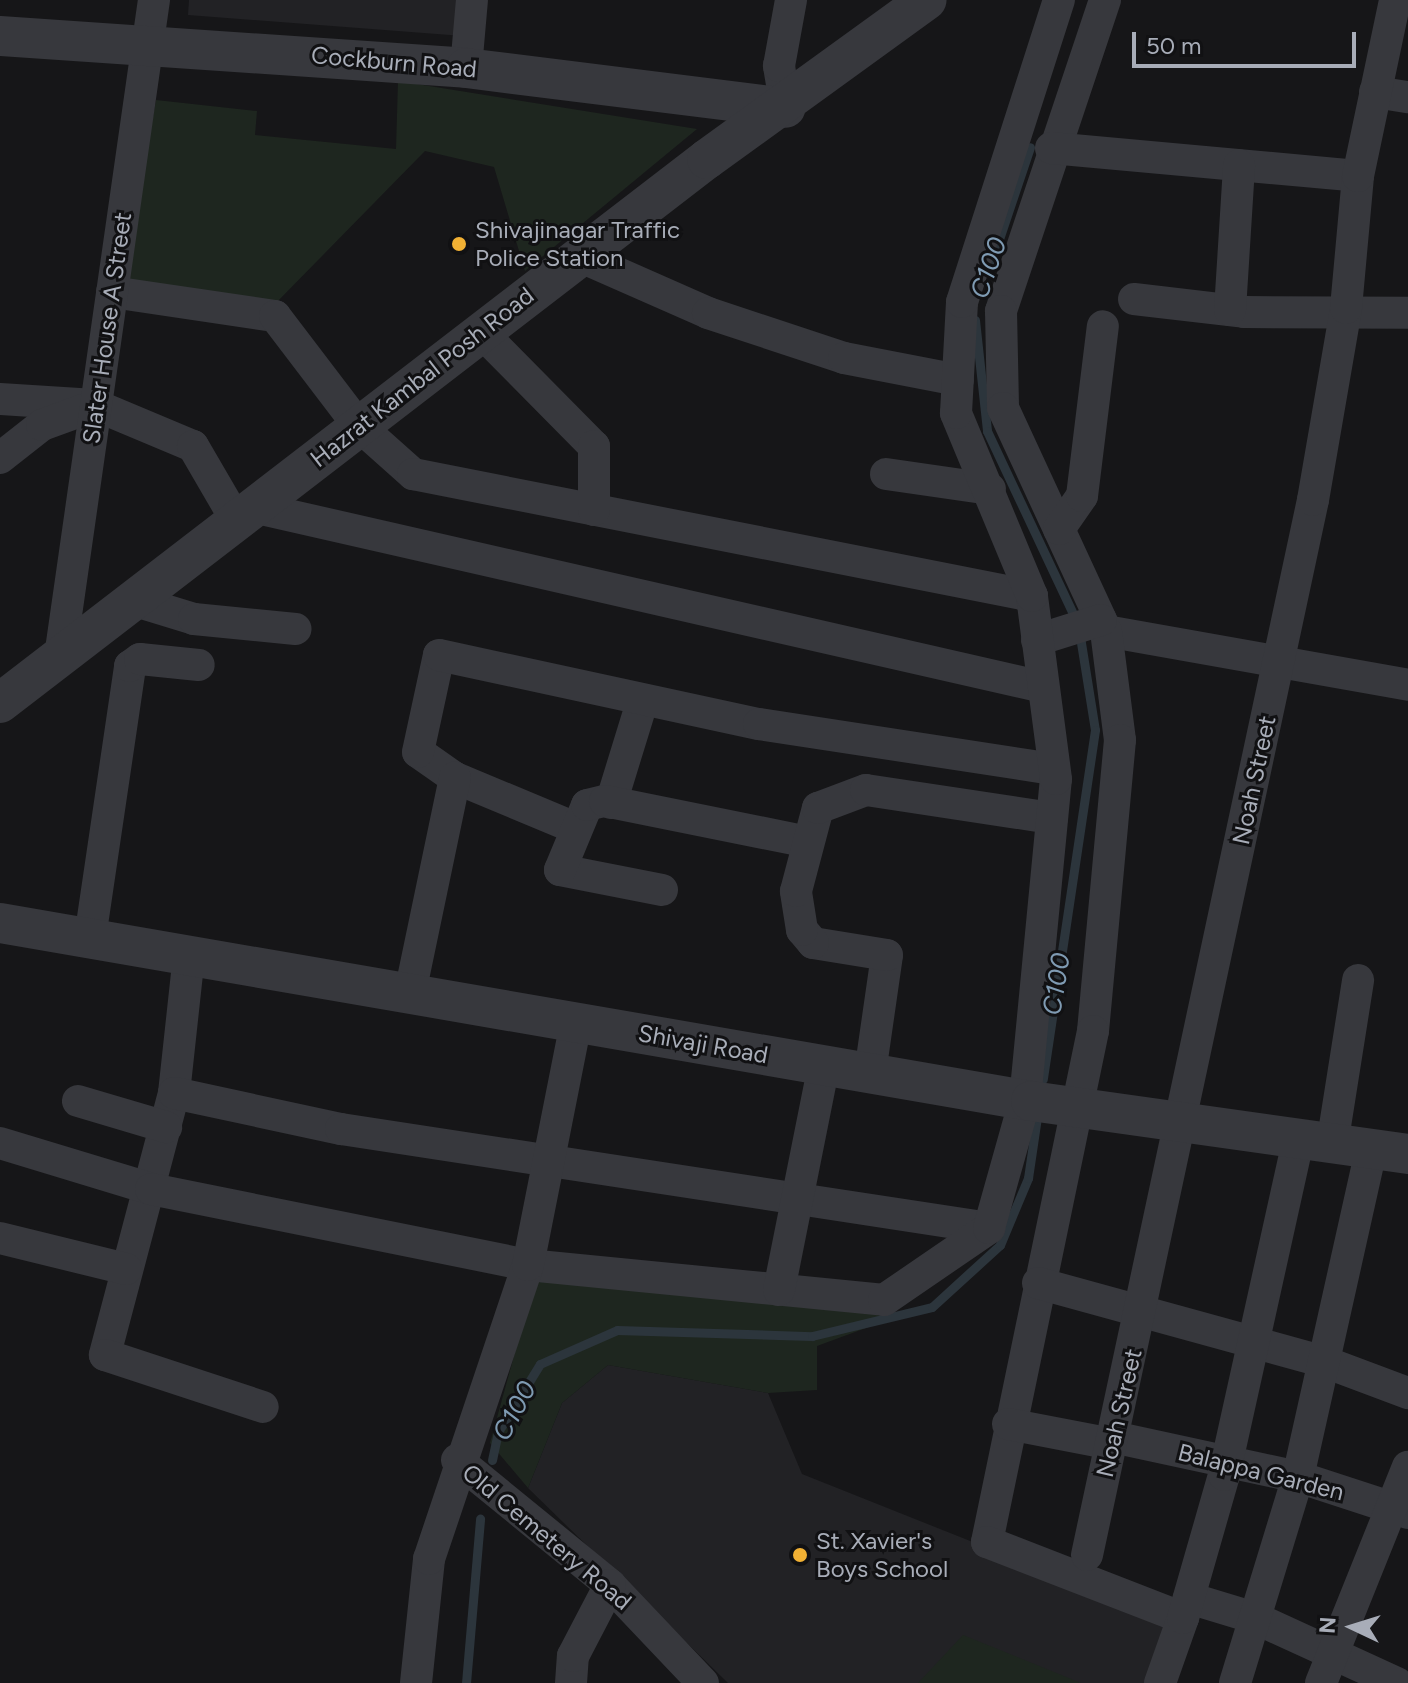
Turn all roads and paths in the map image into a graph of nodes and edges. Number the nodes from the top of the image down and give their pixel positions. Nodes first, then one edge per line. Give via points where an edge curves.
1 (154, 0) edge
2 (472, 0) edge
3 (791, 0) edge
4 (1059, 0) edge
5 (1105, 0) edge
6 (1395, 0) edge
7 (920, 2) edge
8 (0, 36) edge
9 (149, 41) junction
10 (466, 68) junction
11 (655, 87) junction
12 (1375, 92) junction
13 (1408, 97) edge
14 (786, 108) junction
15 (1051, 148) junction
16 (707, 159) junction
17 (1239, 165) junction
18 (1358, 176) junction
19 (579, 256) junction
20 (112, 292) junction
21 (1134, 299) dead end
22 (1346, 308) junction
23 (1230, 310) junction
24 (1408, 313) edge
25 (1103, 326) dead end
26 (480, 331) junction
27 (958, 380) junction
28 (0, 399) edge
29 (95, 405) junction
30 (358, 425) junction
31 (0, 458) edge
32 (886, 474) dead end
33 (990, 489) junction
34 (594, 510) junction
35 (245, 514) junction
36 (1059, 529) junction
37 (1032, 596) junction
38 (132, 600) junction
39 (99, 626) junction
40 (296, 629) dead end
41 (1080, 629) junction
42 (60, 657) junction
43 (1280, 660) junction
44 (199, 665) dead end
45 (130, 666) junction
46 (1408, 685) edge
47 (1043, 687) junction
48 (642, 702) junction
49 (0, 703) edge
50 (1054, 769) junction
51 (455, 778) junction
52 (611, 803) junction
53 (1052, 818) junction
54 (573, 827) junction
55 (804, 841) junction
56 (662, 890) dead end
57 (0, 923) edge
58 (90, 938) junction
59 (189, 955) junction
60 (1358, 980) dead end
61 (410, 993) junction
62 (576, 1022) junction
63 (824, 1065) junction
64 (870, 1073) junction
65 (174, 1093) junction
66 (78, 1101) dead end
67 (1048, 1104) junction
68 (1182, 1125) junction
69 (166, 1127) junction
70 (0, 1143) edge
71 (1315, 1143) junction
72 (1389, 1152) edge
73 (551, 1160) junction
74 (151, 1189) junction
75 (797, 1195) junction
76 (989, 1228) junction
77 (0, 1238) edge
78 (528, 1265) junction
79 (126, 1269) junction
80 (1038, 1283) junction
81 (779, 1290) junction
82 (1142, 1315) junction
83 (1252, 1344) junction
84 (1325, 1362) junction
85 (1408, 1393) edge
86 (263, 1407) dead end
87 (1008, 1424) junction
88 (1113, 1441) junction
89 (457, 1460) junction
90 (1227, 1461) junction
91 (1408, 1467) edge
92 (1298, 1477) junction
93 (1400, 1511) edge
94 (1087, 1555) dead end
95 (610, 1585) junction
96 (1186, 1608) junction
97 (1255, 1618) junction
98 (1335, 1654) junction
99 (416, 1683) edge
100 (571, 1683) edge
101 (703, 1683) edge
102 (1160, 1683) edge
103 (1235, 1683) edge
104 (1321, 1683) edge
105 (1397, 1683) edge

1 - 9 street, Slater House A Street
2 - 10 street
3 - 14 street via 779,66
4 - 27 street via 968,266
5 - 15 street
6 - 12 street, Noah Street
7 - 14 street, Hazrat Kambal Posh Road
8 - 9 street, Cockburn Road
9 - 10 street, Cockburn Road
9 - 20 street, Slater House A Street
10 - 11 street, Cockburn Road
11 - 14 street, Cockburn Road
11 - 16 street via 695,115 707,136
12 - 13 street
12 - 18 street, Noah Street
14 - 16 street, Hazrat Kambal Posh Road
15 - 17 street
15 - 36 street via 1001,311 1003,408
16 - 19 street, Hazrat Kambal Posh Road
17 - 18 street
17 - 23 street
18 - 22 street, Noah Street
19 - 26 street, Hazrat Kambal Posh Road
19 - 27 street via 708,313 844,358
20 - 29 street, Slater House A Street
20 - 30 street via 275,316
21 - 23 street
22 - 23 street
22 - 24 street
22 - 43 street, Noah Street
25 - 36 street via 1082,496
26 - 30 street, Hazrat Kambal Posh Road
26 - 34 street via 594,446
27 - 33 street via 956,413
28 - 29 street
29 - 31 street via 42,425
29 - 35 street via 193,446
29 - 42 street, Slater House A Street
30 - 34 street via 413,474
30 - 35 street, Hazrat Kambal Posh Road
32 - 33 street
33 - 37 street
34 - 37 street
35 - 38 street, Hazrat Kambal Posh Road
35 - 47 street
36 - 41 street
37 - 41 street
38 - 39 street, Hazrat Kambal Posh Road
38 - 40 street via 194,619
39 - 42 street, Hazrat Kambal Posh Road
39 - 45 street
41 - 43 street
41 - 47 street
41 - 67 street via 1120,740 1093,1031
42 - 49 street, Hazrat Kambal Posh Road
43 - 46 street
43 - 68 street, Noah Street
44 - 45 street via 140,659
45 - 58 street
47 - 50 street
48 - 50 street
48 - 51 street via 439,655 418,752
48 - 52 street
50 - 53 street
51 - 54 street
51 - 61 street
52 - 54 street via 587,805
52 - 55 street
53 - 55 street via 866,790 818,808
53 - 67 street
54 - 56 street via 560,870
55 - 64 street via 796,891 802,930 813,943 887,955
57 - 58 street, Shivaji Road
58 - 59 street, Shivaji Road
59 - 61 street, Shivaji Road
59 - 65 street
60 - 71 street
61 - 62 street, Shivaji Road
62 - 63 street, Shivaji Road
62 - 73 street
63 - 64 street, Shivaji Road
63 - 75 street
64 - 67 street, Shivaji Road
65 - 69 street
65 - 73 street via 341,1129
66 - 69 street
67 - 68 street, Shivaji Road
67 - 76 street
67 - 80 street
68 - 71 street, Shivaji Road
68 - 82 street, Noah Street
69 - 74 street
70 - 74 street
71 - 72 street, Shivaji Road
71 - 83 street
72 - 84 street
73 - 75 street
73 - 78 street
74 - 78 street
74 - 79 street
75 - 76 street
75 - 81 street
76 - 81 street via 884,1300
77 - 79 street
78 - 81 street
78 - 89 street
79 - 86 street via 105,1355
80 - 82 street
80 - 87 street
82 - 83 street
82 - 88 street, Noah Street
83 - 84 street
83 - 90 street
84 - 85 street
84 - 92 street
87 - 88 street, Balappa Garden
87 - 96 street via 987,1542
88 - 90 street, Balappa Garden
88 - 94 street, Noah Street
89 - 95 street, Old Cemetery Road
89 - 99 street via 429,1559
90 - 92 street, Balappa Garden
90 - 96 street
91 - 93 street
92 - 93 street, Balappa Garden
92 - 97 street
93 - 98 street
95 - 100 street via 573,1656
95 - 101 street, Old Cemetery Road
96 - 97 street
96 - 102 street
97 - 98 street
97 - 103 street
98 - 104 street
98 - 105 street

